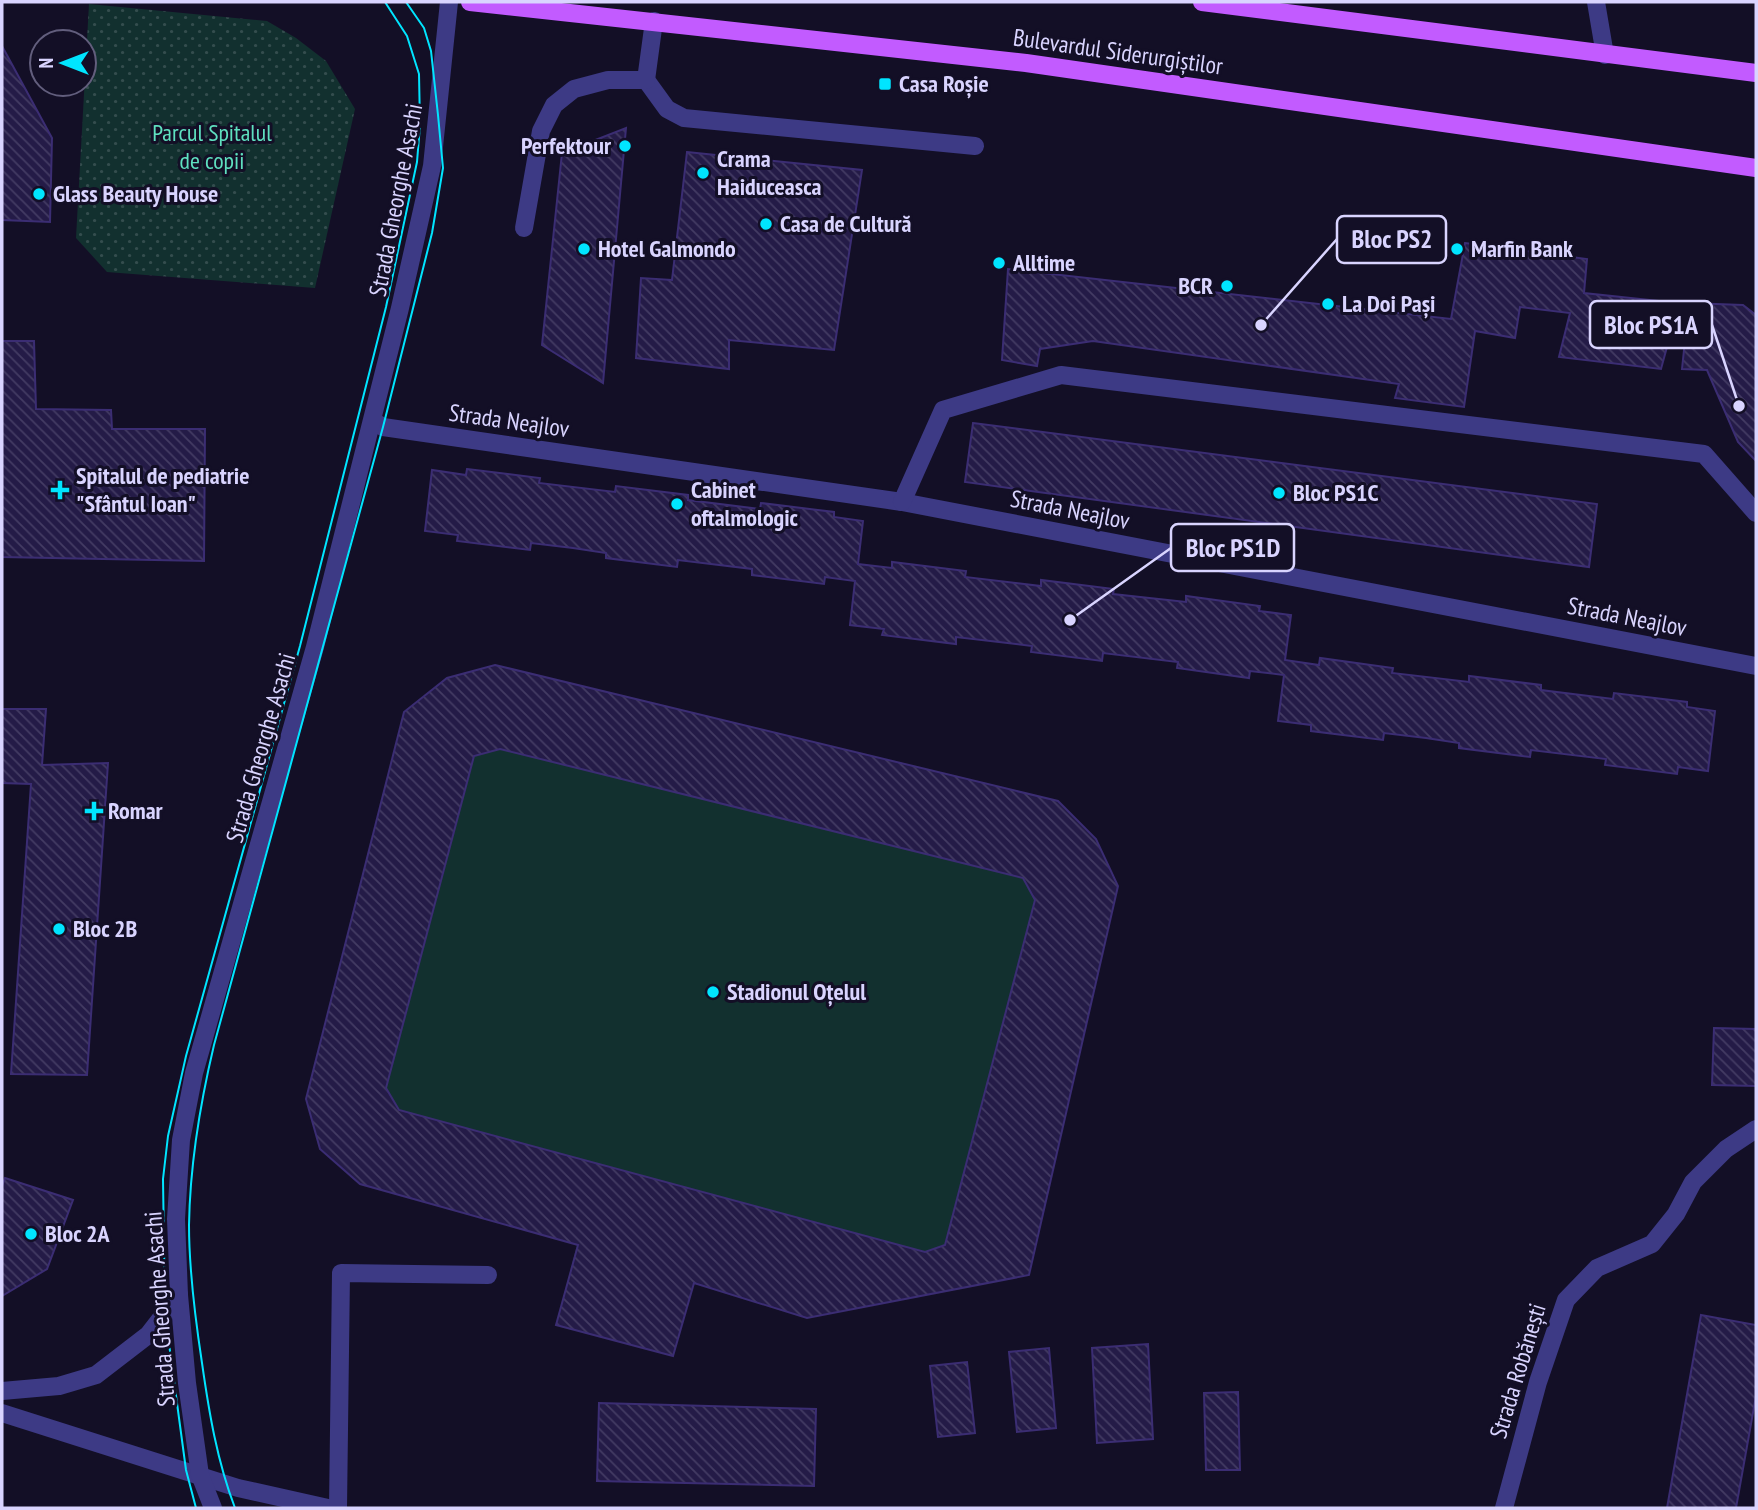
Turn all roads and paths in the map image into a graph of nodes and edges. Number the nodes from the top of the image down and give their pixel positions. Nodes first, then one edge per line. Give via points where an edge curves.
1 (449, 2) edge
2 (470, 2) edge
3 (1202, 2) edge
4 (1596, 2) edge
5 (654, 22) junction
6 (1605, 55) junction
7 (1756, 73) edge
8 (646, 80) junction
9 (975, 146) dead end
10 (1756, 168) edge
11 (524, 228) dead end
12 (373, 421) junction
13 (902, 502) junction
14 (1756, 513) edge
15 (1756, 666) edge
16 (1756, 1129) edge
17 (488, 1275) dead end
18 (179, 1295) junction
19 (2, 1391) edge
20 (2, 1413) edge
21 (200, 1475) junction
22 (213, 1508) edge
23 (328, 1508) edge
24 (338, 1508) edge
25 (1504, 1508) edge

1 - 12 street, Strada Gheorghe Asachi via 432,166
2 - 5 main road, Bulevardul Siderurgiștilor
3 - 6 main road
4 - 6 street
5 - 8 street
5 - 10 main road, Bulevardul Siderurgiștilor via 1026,63
6 - 7 main road
8 - 9 street via 667,109 684,118
8 - 11 street via 608,80 574,89 554,105 541,131
12 - 13 street, Strada Neajlov via 383,427
12 - 18 street, Strada Gheorghe Asachi via 280,776 194,1073 181,1140
13 - 14 street via 943,410 1061,375 1704,454
13 - 15 street, Strada Neajlov
16 - 25 street, Strada Robănești via 1693,1182 1652,1244 1597,1268 1566,1300
17 - 24 street via 341,1273
18 - 19 street via 148,1335 96,1375 59,1386
18 - 21 street, Strada Gheorghe Asachi
20 - 21 street
21 - 22 street, Strada Gheorghe Asachi
21 - 23 street

